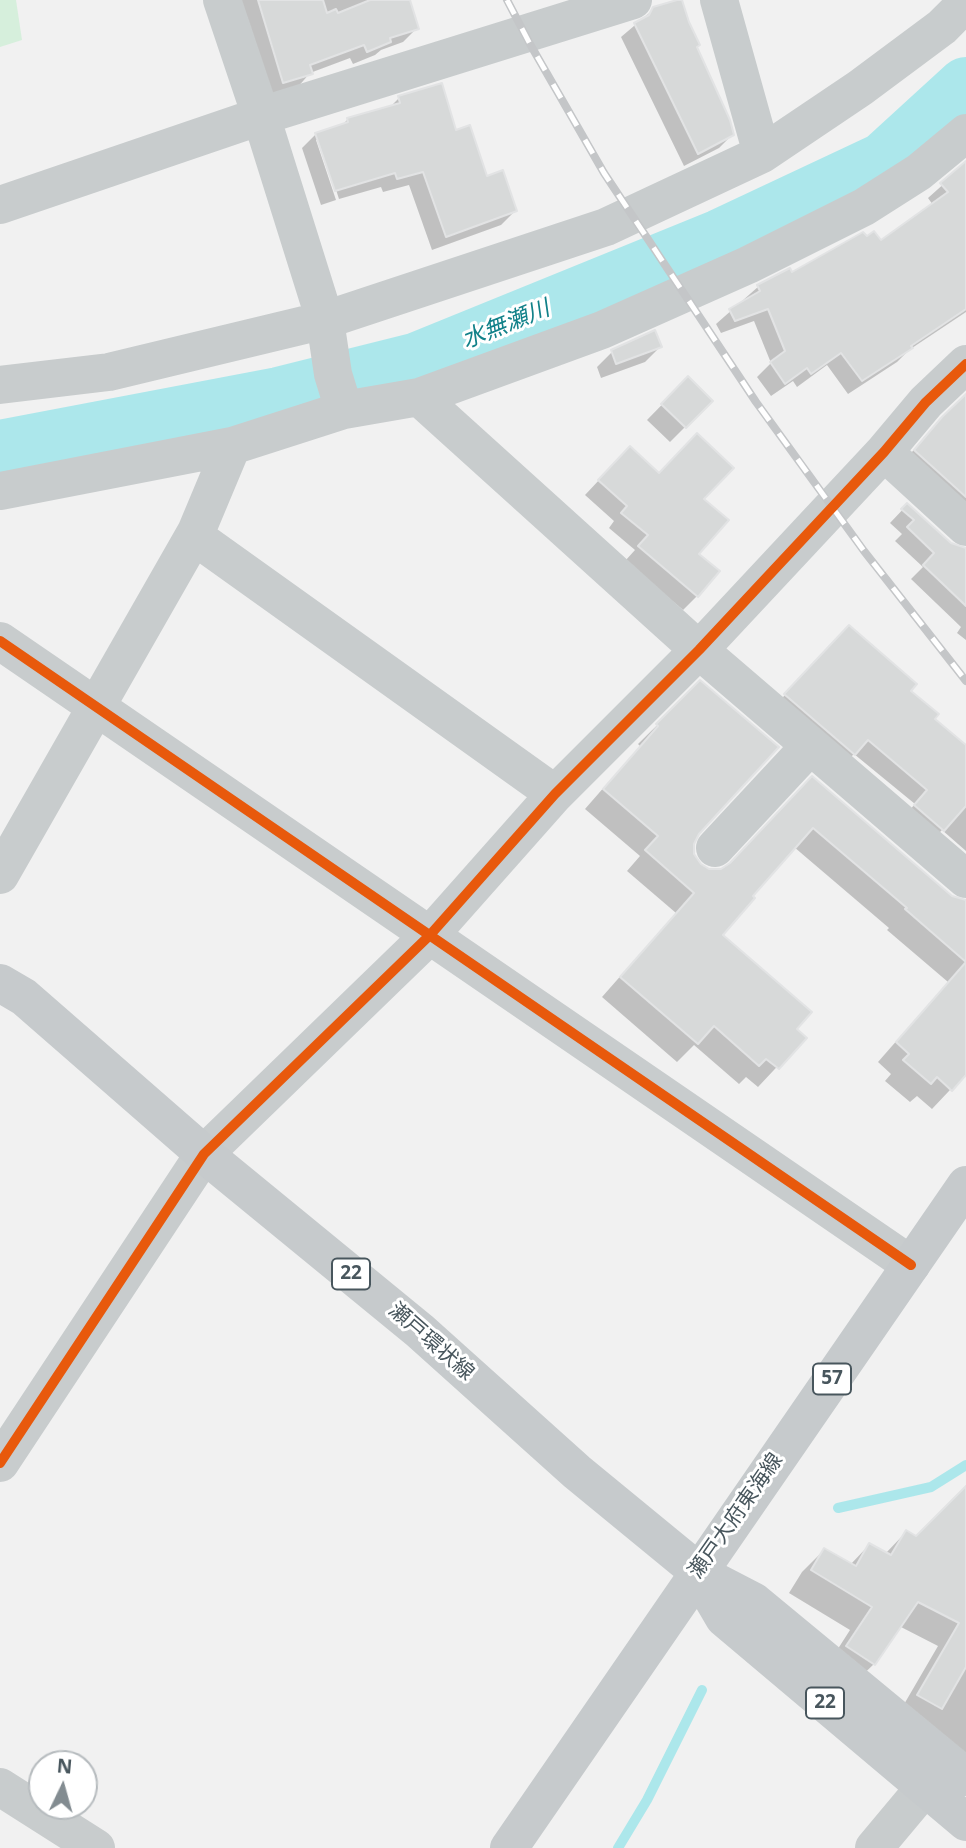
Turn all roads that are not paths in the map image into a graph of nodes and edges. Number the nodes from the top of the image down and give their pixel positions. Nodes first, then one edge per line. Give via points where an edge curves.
1 (222, 0) edge
2 (633, 0) edge
3 (719, 0) edge
4 (966, 3) edge
5 (261, 116) junction
6 (966, 134) edge
7 (762, 154) junction
8 (0, 205) edge
9 (325, 320) junction
10 (966, 364) edge
11 (0, 385) edge
12 (419, 397) junction
13 (344, 410) junction
14 (232, 446) junction
15 (884, 452) junction
16 (0, 491) edge
17 (966, 527) edge
18 (194, 536) junction
19 (0, 641) edge
20 (699, 650) junction
21 (96, 705) junction
22 (810, 746) junction
23 (555, 794) junction
24 (715, 848) dead end
25 (0, 875) edge
26 (966, 879) edge
27 (430, 935) junction
28 (0, 983) edge
29 (204, 1154) junction
30 (966, 1185) edge
31 (911, 1265) junction
32 (0, 1463) edge
33 (697, 1572) junction
34 (966, 1777) edge
35 (0, 1787) edge
36 (925, 1787) junction
37 (966, 1822) edge
38 (96, 1848) edge
39 (509, 1848) edge
40 (874, 1848) edge

1 - 5 street
2 - 5 street
3 - 7 street
4 - 7 street via 942,27 860,88
5 - 8 street
5 - 9 street
6 - 12 street via 919,172 864,207 748,265 602,330
7 - 9 street via 606,227
9 - 11 street via 109,372
9 - 13 street
10 - 15 street
12 - 13 street
12 - 20 street
13 - 14 street
14 - 16 street
14 - 18 street
15 - 17 street
15 - 20 street
18 - 21 street
18 - 23 street
19 - 21 street
20 - 22 street
20 - 23 street
21 - 25 street
21 - 27 street
22 - 24 street
22 - 26 street
23 - 27 street
27 - 29 street
27 - 31 street
28 - 29 main road, 瀬戸環状線 / 22 via 24,997
29 - 32 street
29 - 33 main road, 瀬戸環状線 / 22 via 420,1331
30 - 31 main road, 瀬戸大府東海線 / 57
31 - 33 main road, 瀬戸大府東海線 / 57
33 - 34 main road, 瀬戸環状線 / 22 via 753,1601
33 - 36 main road, 瀬戸環状線 / 22 via 724,1618
33 - 39 main road, 瀬戸大府東海線 / 57
35 - 38 street
36 - 37 main road, 瀬戸環状線 / 22
36 - 40 street

